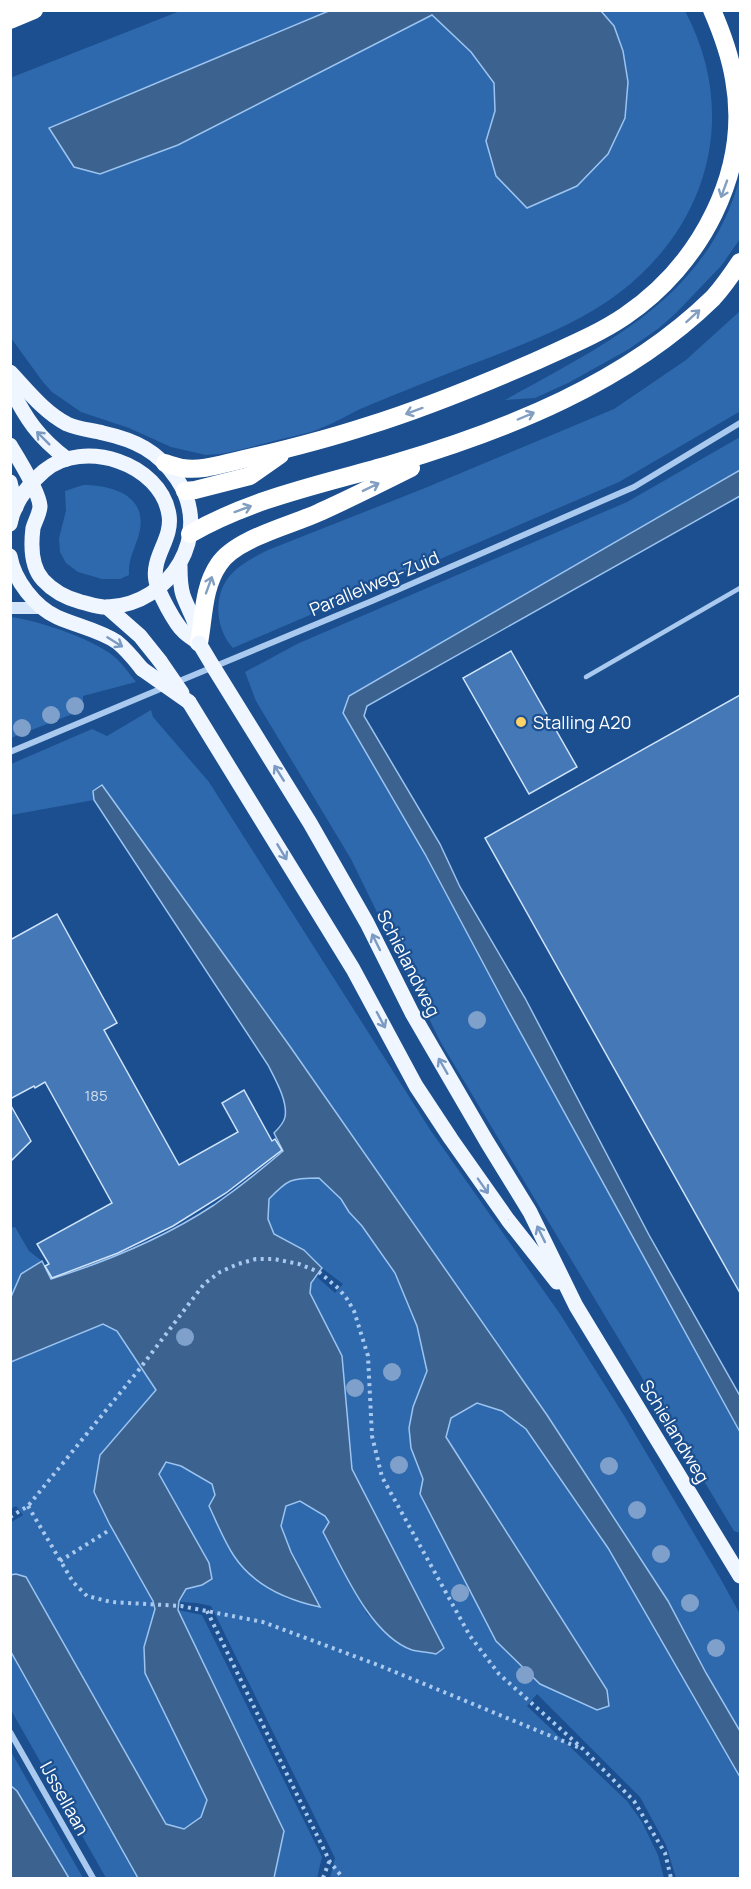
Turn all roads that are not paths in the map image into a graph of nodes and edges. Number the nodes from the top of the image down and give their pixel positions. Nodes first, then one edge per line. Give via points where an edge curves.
1 (34, 10) edge
2 (712, 10) edge
3 (10, 20) edge
4 (741, 262) edge
5 (10, 372) edge
6 (10, 387) edge
7 (741, 423) edge
8 (472, 438) junction
9 (10, 445) edge
10 (289, 449) junction
11 (67, 459) junction
12 (165, 463) junction
13 (10, 482) edge
14 (32, 482) junction
15 (155, 486) junction
16 (185, 491) junction
17 (16, 507) junction
18 (10, 524) edge
19 (190, 534) junction
20 (10, 556) edge
21 (180, 566) junction
22 (50, 587) junction
23 (158, 588) junction
24 (741, 588) edge
25 (17, 589) edge
26 (107, 607) junction
27 (10, 608) edge
28 (42, 608) junction
29 (199, 643) junction
30 (586, 677) dead end
31 (189, 702) junction
32 (10, 752) edge
33 (576, 1306) junction
34 (741, 1576) edge
35 (10, 1732) edge
36 (93, 1878) edge

1 - 3 highway
2 -> 10 highway via 735,81 734,159 705,232 673,275 626,316 566,348 411,412
8 -> 4 highway via 588,388 643,355 714,296
5 - 12 main road via 52,415 70,425 134,442 152,450
11 -> 6 main road via 23,414
7 - 32 street, Parallelweg-Zuid via 634,487
19 -> 8 highway via 240,510
29 -> 8 highway via 211,579 220,561 234,550
9 - 14 main road
10 - 12 highway via 209,467 184,468
10 - 16 highway via 250,476
11 - 14 main road
11 - 15 main road via 89,457 121,462 146,474
12 - 16 main road
13 - 17 main road
14 - 17 main road
14 - 22 main road via 40,506 33,528 33,554 40,577
15 - 16 main road
15 - 23 main road, Schielandweg via 169,515 169,528 156,564
16 - 19 main road via 191,516
17 - 18 main road
19 - 21 main road
20 - 25 main road
21 - 23 main road
21 - 29 main road, Schielandweg via 183,596 197,624
22 - 25 main road
22 - 26 main road via 77,601
23 - 26 main road via 127,604
23 - 29 main road, Schielandweg via 183,632
24 - 30 lane
25 - 28 main road
26 - 31 main road, Schielandweg, bridge via 140,636
27 - 28 main road
28 -> 31 main road, Schielandweg, bridge via 115,641 142,669
33 -> 29 main road, Schielandweg, bridge via 530,1212 412,1013 367,922
31 -> 33 main road, Schielandweg via 353,969 416,1086 508,1220
33 - 34 main road, Schielandweg
35 - 36 street, IJssellaan

